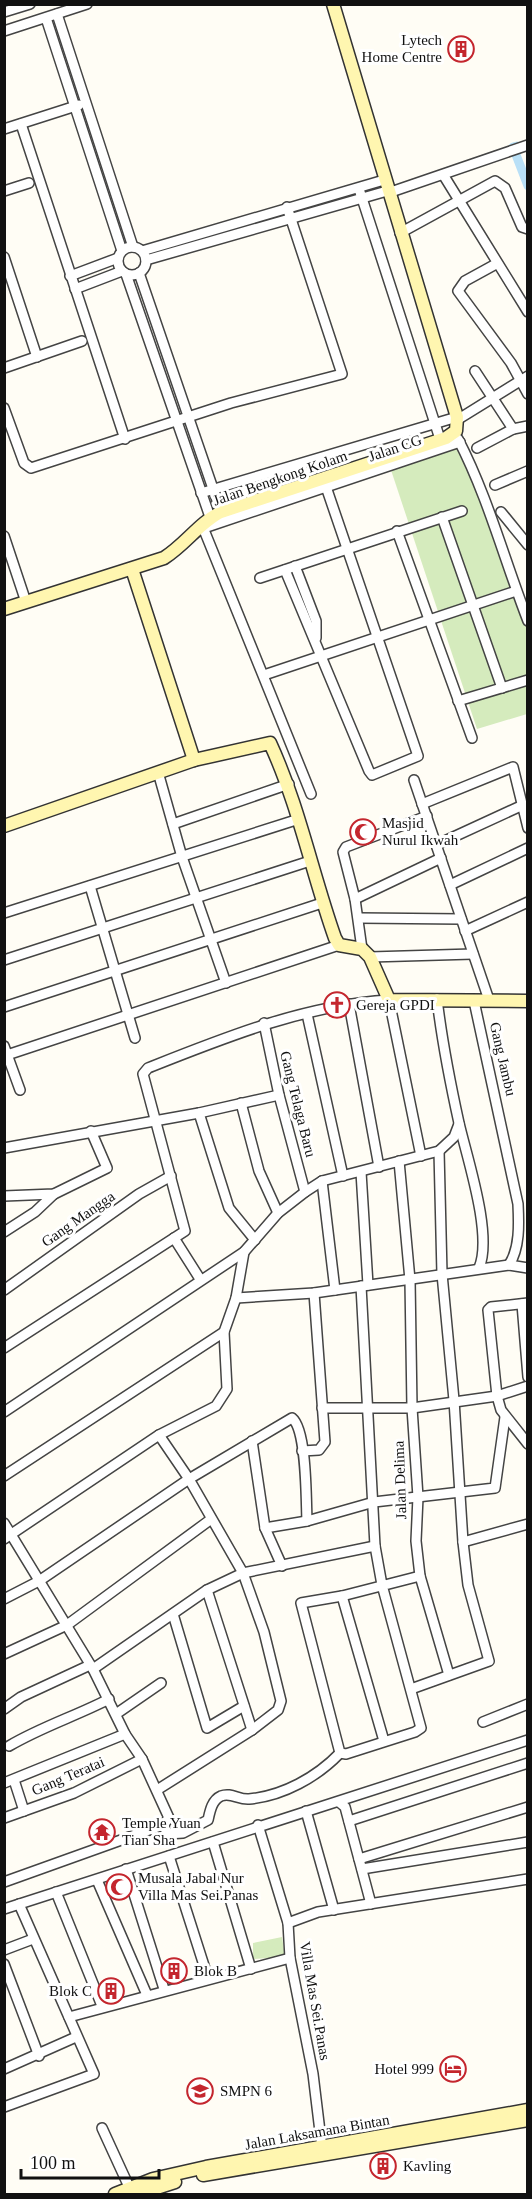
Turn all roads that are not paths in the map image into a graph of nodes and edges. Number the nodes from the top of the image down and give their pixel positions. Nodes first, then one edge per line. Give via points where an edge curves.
1 (30, 4) edge
2 (87, 4) edge
3 (333, 4) edge
4 (4, 12) edge
5 (57, 14) junction
6 (46, 18) junction
7 (4, 31) edge
8 (85, 103) junction
9 (75, 106) junction
10 (21, 124) junction
11 (4, 129) edge
12 (526, 146) edge
13 (444, 176) junction
14 (29, 183) dead end
15 (386, 188) junction
16 (358, 189) junction
17 (4, 191) edge
18 (362, 199) junction
19 (458, 200) junction
20 (287, 207) junction
21 (290, 217) junction
22 (528, 229) edge
23 (400, 233) junction
24 (140, 253) junction
25 (120, 254) junction
26 (4, 257) edge
27 (496, 264) junction
28 (124, 272) junction
29 (139, 273) junction
30 (70, 276) junction
31 (75, 288) junction
32 (528, 312) edge
33 (82, 341) dead end
34 (37, 357) junction
35 (4, 368) edge
36 (475, 371) dead end
37 (524, 378) edge
38 (528, 394) edge
39 (493, 396) junction
40 (4, 408) edge
41 (189, 417) junction
42 (177, 421) junction
43 (436, 424) junction
44 (528, 426) edge
45 (458, 428) junction
46 (513, 429) junction
47 (125, 439) junction
48 (440, 439) junction
49 (477, 447) dead end
50 (528, 471) edge
51 (325, 483) junction
52 (495, 485) dead end
53 (214, 489) junction
54 (201, 493) junction
55 (462, 511) dead end
56 (501, 512) dead end
57 (442, 517) junction
58 (209, 521) junction
59 (528, 524) edge
60 (517, 529) junction
61 (397, 531) junction
62 (4, 536) edge
63 (528, 544) edge
64 (348, 548) junction
65 (295, 566) junction
66 (132, 569) junction
67 (285, 570) junction
68 (260, 578) dead end
69 (516, 591) junction
70 (26, 602) junction
71 (474, 605) junction
72 (4, 609) edge
73 (431, 621) junction
74 (528, 621) edge
75 (376, 637) junction
76 (316, 641) junction
77 (322, 654) junction
78 (264, 675) junction
79 (528, 680) edge
80 (502, 688) junction
81 (459, 701) junction
82 (289, 736) junction
83 (472, 738) dead end
84 (270, 742) junction
85 (194, 760) junction
86 (158, 772) junction
87 (414, 780) dead end
88 (289, 784) junction
89 (311, 794) dead end
90 (422, 804) junction
91 (523, 805) junction
92 (427, 816) junction
93 (299, 819) junction
94 (173, 824) junction
95 (4, 826) edge
96 (528, 828) edge
97 (436, 845) junction
98 (528, 848) edge
99 (182, 856) junction
100 (441, 858) junction
101 (310, 861) junction
102 (450, 885) junction
103 (90, 886) junction
104 (355, 899) junction
105 (197, 900) junction
106 (528, 902) edge
107 (322, 903) junction
108 (4, 913) edge
109 (359, 918) junction
110 (461, 919) junction
111 (103, 927) junction
112 (465, 931) junction
113 (212, 939) junction
114 (339, 945) junction
115 (366, 953) junction
116 (473, 954) junction
117 (4, 960) edge
118 (116, 970) junction
119 (226, 983) junction
120 (437, 999) junction
121 (389, 1000) junction
122 (489, 1000) junction
123 (474, 1001) junction
124 (528, 1001) edge
125 (349, 1004) junction
126 (4, 1007) edge
127 (307, 1014) junction
128 (130, 1016) junction
129 (264, 1023) junction
130 (135, 1038) dead end
131 (6, 1052) edge
132 (20, 1090) dead end
133 (279, 1095) junction
134 (241, 1103) junction
135 (200, 1113) junction
136 (156, 1120) junction
137 (459, 1124) junction
138 (91, 1131) junction
139 (4, 1148) edge
140 (439, 1151) junction
141 (421, 1156) junction
142 (399, 1161) junction
143 (379, 1167) junction
144 (361, 1172) junction
145 (171, 1176) junction
146 (343, 1176) junction
147 (322, 1181) junction
148 (305, 1192) junction
149 (54, 1194) junction
150 (4, 1196) edge
151 (278, 1213) junction
152 (4, 1232) edge
153 (174, 1238) junction
154 (255, 1240) junction
155 (244, 1252) junction
156 (509, 1265) junction
157 (526, 1265) edge
158 (479, 1268) junction
159 (442, 1274) junction
160 (200, 1279) junction
161 (410, 1281) junction
162 (365, 1286) junction
163 (4, 1290) edge
164 (335, 1290) junction
165 (314, 1293) junction
166 (236, 1298) junction
167 (525, 1303) edge
168 (224, 1332) junction
169 (4, 1348) edge
170 (528, 1377) edge
171 (528, 1386) edge
172 (497, 1396) junction
173 (454, 1400) junction
174 (369, 1407) junction
175 (322, 1408) junction
176 (412, 1408) junction
177 (4, 1412) edge
178 (506, 1417) junction
179 (159, 1435) junction
180 (252, 1441) junction
181 (528, 1444) edge
182 (302, 1451) junction
183 (4, 1476) edge
184 (189, 1479) junction
185 (459, 1492) junction
186 (418, 1497) junction
187 (374, 1502) junction
188 (210, 1520) junction
189 (307, 1521) junction
190 (4, 1523) edge
191 (528, 1524) edge
192 (265, 1528) junction
193 (8, 1537) edge
194 (463, 1542) junction
195 (375, 1546) junction
196 (282, 1566) junction
197 (243, 1573) junction
198 (420, 1576) junction
199 (39, 1581) junction
200 (382, 1585) junction
201 (207, 1590) junction
202 (342, 1596) junction
203 (4, 1599) edge
204 (172, 1614) junction
205 (67, 1625) junction
206 (4, 1654) edge
207 (92, 1667) junction
208 (449, 1675) junction
209 (161, 1683) dead end
210 (411, 1689) junction
211 (109, 1700) junction
212 (528, 1704) edge
213 (244, 1706) junction
214 (4, 1709) edge
215 (116, 1714) junction
216 (483, 1722) dead end
217 (252, 1730) junction
218 (125, 1734) junction
219 (528, 1740) edge
220 (384, 1741) junction
221 (9, 1746) dead end
222 (340, 1753) junction
223 (142, 1759) junction
224 (528, 1763) edge
225 (9, 1781) edge
226 (157, 1790) junction
227 (339, 1802) junction
228 (528, 1807) edge
229 (24, 1811) junction
230 (306, 1811) junction
231 (4, 1818) edge
232 (349, 1821) junction
233 (163, 1825) junction
234 (258, 1826) junction
235 (213, 1842) junction
236 (528, 1842) edge
237 (169, 1856) junction
238 (359, 1859) junction
239 (126, 1869) junction
240 (362, 1869) junction
241 (528, 1879) edge
242 (97, 1880) junction
243 (4, 1882) edge
244 (56, 1892) junction
245 (19, 1904) junction
246 (371, 1904) junction
247 (4, 1909) edge
248 (334, 1910) junction
249 (288, 1923) junction
250 (33, 1939) junction
251 (4, 1950) edge
252 (290, 1958) junction
253 (4, 1964) edge
254 (251, 1969) junction
255 (208, 1978) junction
256 (164, 1989) junction
257 (147, 1995) junction
258 (102, 2006) junction
259 (69, 2017) junction
260 (76, 2037) junction
261 (39, 2056) junction
262 (4, 2069) edge
263 (4, 2107) edge
264 (528, 2110) edge
265 (528, 2121) edge
266 (102, 2128) dead end
267 (321, 2148) junction
268 (157, 2191) edge
269 (134, 2192) edge
270 (116, 2194) edge

1 - 4 street
2 - 5 street
3 - 15 street
5 - 6 street
5 - 8 street
6 - 7 street
6 - 9 street
8 - 9 street
8 - 24 street
9 - 10 street
9 - 25 street
10 - 11 street
10 - 30 street
12 - 13 street
13 - 15 street
13 - 19 street
14 - 17 street
15 - 16 street
15 - 18 street
15 - 23 street
16 - 18 street
16 - 20 street
18 - 21 street
18 - 43 street
19 - 22 street via 486,184 499,182 522,226
19 - 23 street
19 - 27 street
20 - 21 street
20 - 24 street
21 - 24 street
21 - 41 street via 342,374
23 - 45 street
24 - 25 street
24 - 29 street
25 - 28 street
25 - 30 street
26 - 34 street
27 - 32 street
27 - 37 street via 465,281 458,291
28 - 29 street
28 - 31 street
28 - 42 street
29 - 41 street
30 - 31 street
31 - 47 street
33 - 34 street
34 - 35 street
36 - 39 street
37 - 38 street
37 - 39 street
39 - 45 street
39 - 46 street
40 - 47 street via 28,468
41 - 42 street
41 - 53 street
42 - 47 street
42 - 54 street
43 - 45 street
43 - 48 street
43 - 53 street
44 - 46 street
45 - 48 street, Jalan Bengkong Kolam
45 - 51 street, Jalan CG
45 - 69 street via 489,505
46 - 49 street
48 - 51 street, Jalan Bengkong Kolam
50 - 52 street
51 - 58 street, Jalan Bengkong Kolam
51 - 58 street, Jalan CG
51 - 64 street
53 - 54 street
53 - 58 street
54 - 58 street
55 - 57 street
56 - 60 street
57 - 61 street
57 - 71 street
58 - 66 street, Jalan Bengkong Kolam via 177,550
58 - 78 street
59 - 60 street
60 - 63 street
61 - 64 street
61 - 73 street
62 - 70 street
64 - 65 street
64 - 75 street
65 - 67 street
65 - 76 street via 316,621
66 - 70 street, Jalan Bengkong Kolam
66 - 85 street
67 - 68 street
67 - 76 street
69 - 71 street
69 - 74 street
70 - 72 street, Jalan Bengkong Kolam
71 - 73 street
71 - 80 street
73 - 75 street
73 - 81 street
75 - 77 street
75 - 77 street via 418,756 372,775
76 - 77 street
77 - 78 street
78 - 82 street
79 - 80 street
80 - 81 street
81 - 83 street
82 - 84 street
82 - 89 street
84 - 85 street
84 - 88 street
85 - 86 street
86 - 94 street
86 - 95 street
87 - 90 street
88 - 93 street
88 - 94 street
90 - 91 street via 510,766
90 - 92 street
91 - 96 street
91 - 97 street
92 - 97 street
92 - 104 street via 346,847 342,858
93 - 99 street
93 - 101 street
94 - 99 street
97 - 100 street
98 - 102 street
99 - 103 street
99 - 105 street
100 - 102 street
100 - 104 street
101 - 105 street
101 - 107 street
102 - 110 street
103 - 108 street
103 - 111 street
104 - 109 street
105 - 111 street
105 - 113 street
106 - 112 street
107 - 113 street
107 - 114 street
109 - 110 street
109 - 115 street
110 - 112 street
111 - 117 street
111 - 118 street
112 - 116 street
113 - 118 street
113 - 119 street
114 - 115 street
114 - 119 street
115 - 116 street
115 - 121 street
116 - 122 street
118 - 126 street
118 - 128 street
119 - 128 street
120 - 121 street
120 - 123 street
120 - 137 street
121 - 125 street
121 - 141 street
122 - 123 street
122 - 124 street
123 - 156 street, Gang Jambu via 518,1204 518,1237
125 - 127 street
125 - 143 street
127 - 129 street
127 - 146 street
128 - 130 street
128 - 131 street
129 - 133 street, Gang Telaga Baru
129 - 136 street via 144,1070
131 - 132 street
133 - 134 street
133 - 148 street, Gang Telaga Baru
134 - 135 street
134 - 151 street via 259,1171
135 - 136 street
135 - 154 street via 229,1208
136 - 138 street
136 - 145 street
137 - 140 street via 454,1137
137 - 158 street via 479,1211 484,1256
138 - 139 street
138 - 149 street via 107,1168
140 - 141 street
140 - 159 street
141 - 142 street
142 - 143 street
142 - 161 street, Jalan Delima
143 - 144 street
144 - 146 street
144 - 162 street
145 - 153 street via 185,1232
145 - 163 street, Gang Mangga via 139,1194
146 - 147 street
147 - 148 street
147 - 164 street
148 - 151 street
149 - 150 street
149 - 152 street
151 - 154 street
153 - 160 street
153 - 169 street
154 - 155 street
155 - 160 street
155 - 166 street
156 - 157 street
156 - 158 street
158 - 159 street
159 - 161 street
159 - 173 street
160 - 177 street
161 - 162 street
161 - 176 street, Jalan Delima
162 - 164 street
162 - 174 street
164 - 165 street
165 - 166 street
165 - 175 street
166 - 168 street
167 - 170 street
167 - 172 street via 488,1310
168 - 179 street via 223,1397 216,1406
168 - 183 street
171 - 172 street
172 - 173 street
172 - 178 street
173 - 176 street
173 - 185 street
174 - 175 street
174 - 176 street
174 - 187 street
175 - 182 street via 324,1446
176 - 186 street, Jalan Delima
178 - 181 street
178 - 185 street via 496,1486
179 - 184 street
179 - 193 street
180 - 182 street via 292,1418
180 - 184 street
180 - 192 street
182 - 189 street
184 - 188 street
184 - 199 street
185 - 186 street
185 - 194 street
186 - 187 street
186 - 198 street, Jalan Delima via 416,1541
187 - 189 street
187 - 195 street
188 - 197 street
188 - 205 street
189 - 192 street
190 - 193 street
191 - 194 street
192 - 196 street
193 - 199 street
194 - 208 street via 468,1585 489,1661
195 - 196 street
195 - 200 street
196 - 197 street
197 - 201 street
197 - 217 street via 267,1641 281,1701 278,1710
198 - 200 street
198 - 208 street, Jalan Delima
199 - 203 street
199 - 205 street
200 - 202 street
200 - 210 street
201 - 204 street
201 - 213 street
202 - 220 street
202 - 222 street via 301,1603
204 - 207 street
204 - 213 street via 207,1728
205 - 206 street
205 - 207 street
207 - 211 street
207 - 214 street via 21,1697
208 - 210 street
209 - 215 street
210 - 220 street via 421,1728
211 - 215 street
211 - 221 street
212 - 216 street
213 - 217 street
215 - 218 street
217 - 226 street
218 - 223 street
218 - 225 street
219 - 227 street
220 - 222 street
222 - 233 street via 321,1770 281,1793 247,1799 222,1796 214,1801 208,1820 183,1833 168,1834
223 - 226 street
223 - 229 street, Gang Teratai via 74,1793
224 - 232 street
225 - 229 street
226 - 233 street via 168,1813
227 - 230 street
227 - 232 street via 345,1806
228 - 238 street
229 - 231 street, Gang Teratai
230 - 234 street
230 - 248 street
232 - 238 street
233 - 243 street
234 - 235 street
234 - 249 street
235 - 237 street
235 - 254 street
236 - 240 street
237 - 239 street
237 - 255 street
238 - 240 street
239 - 242 street
239 - 256 street
240 - 246 street
241 - 246 street, Villa Mas Sei.Panas
242 - 244 street
242 - 257 street
244 - 245 street
244 - 258 street
245 - 247 street
245 - 250 street
246 - 248 street, Villa Mas Sei.Panas
248 - 249 street, Villa Mas Sei.Panas
249 - 252 street, Villa Mas Sei.Panas
250 - 251 street
250 - 259 street
252 - 254 street
252 - 267 street, Villa Mas Sei.Panas via 313,2074
253 - 261 street
254 - 255 street
255 - 256 street
256 - 257 street
257 - 258 street
258 - 259 street
259 - 260 street
260 - 261 street
260 - 263 street via 93,2076
261 - 262 street
264 - 267 street, Jalan Laksamana Bintan
265 - 268 street, Jalan Laksamana Bintan via 194,2176
266 - 269 street
267 - 269 street, Jalan Laksamana Bintan via 185,2171
268 - 269 street, Jalan Laksamana Bintan
269 - 270 street, Jalan Laksamana Bintan

